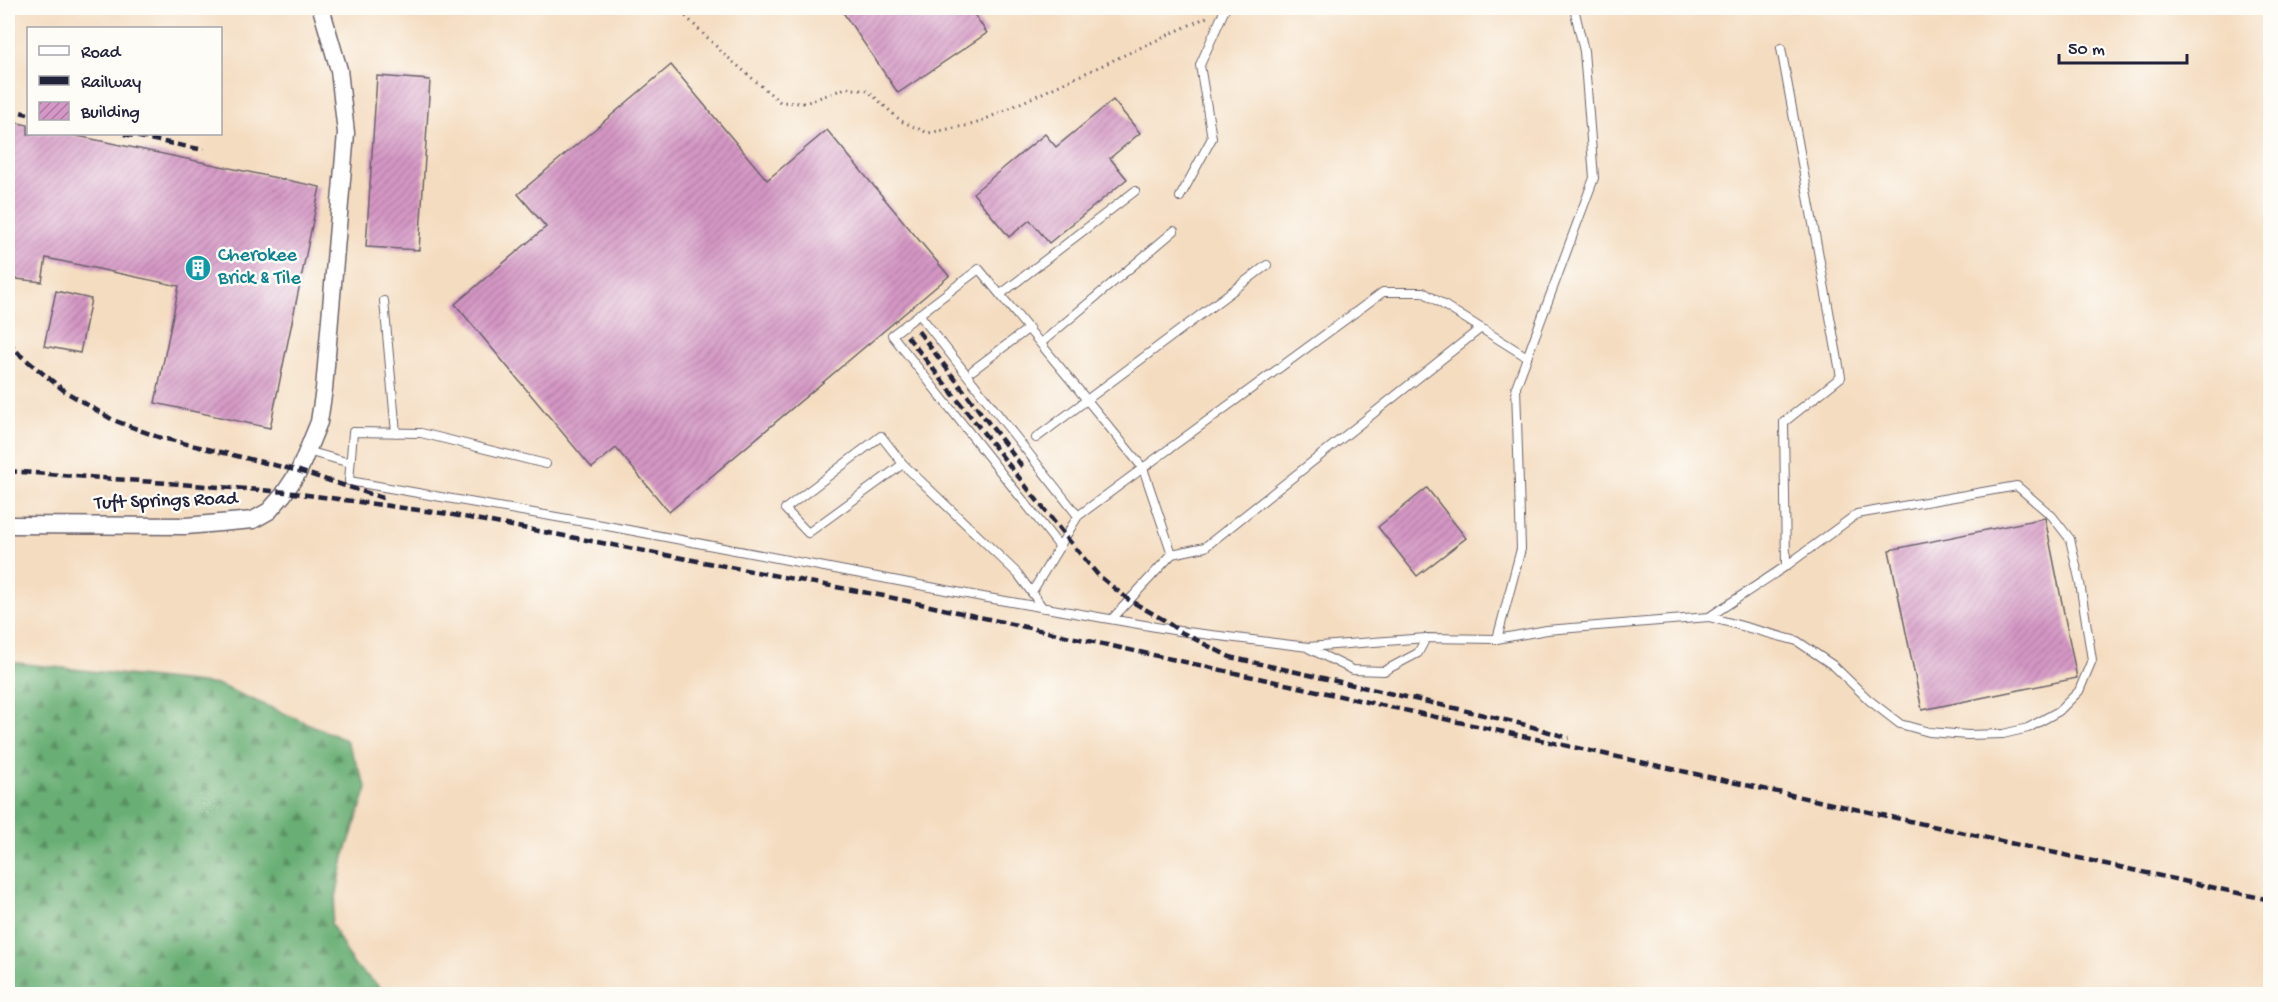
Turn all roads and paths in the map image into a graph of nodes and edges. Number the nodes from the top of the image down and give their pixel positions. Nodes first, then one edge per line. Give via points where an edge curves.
1 (321, 8) edge
2 (677, 8) edge
3 (1574, 8) edge
4 (1225, 9) joint
5 (1781, 48) dead end
6 (1135, 191) dead end
7 (1180, 197) dead end
8 (1174, 231) dead end
9 (1267, 265) dead end
10 (1001, 294) junction
11 (384, 301) dead end
12 (919, 314) junction
13 (1029, 328) junction
14 (1481, 328) junction
15 (1041, 343) junction
16 (1527, 357) junction
17 (973, 370) dead end
18 (1087, 399) junction
19 (396, 433) junction
20 (1036, 438) dead end
21 (308, 451) junction
22 (350, 463) junction
23 (546, 464) dead end
24 (903, 464) junction
25 (1143, 468) junction
26 (1078, 516) junction
27 (8, 525) edge
28 (1060, 547) junction
29 (1172, 554) junction
30 (1786, 566) junction
31 (1032, 592) junction
32 (1043, 608) junction
33 (1709, 617) junction
34 (1112, 619) junction
35 (1426, 638) junction
36 (1497, 639) junction
37 (1308, 647) junction

1 - 21 street, Tuft Springs Road via 339,70 346,133 324,389 319,422
2 - 4 path via 780,102 805,103 846,88 868,91 901,121 928,133 975,124
3 - 16 lane via 1584,51 1594,178
4 - 7 lane via 1200,65 1212,138
5 - 30 lane via 1841,376 1784,422
6 - 10 lane
8 - 15 lane
9 - 18 lane
10 - 12 lane via 979,269
10 - 13 lane
11 - 19 lane
12 - 26 lane
12 - 28 lane via 892,335
13 - 15 lane
13 - 17 lane
14 - 16 lane
14 - 25 lane via 1423,292 1383,292
14 - 29 lane via 1205,547
15 - 18 lane
16 - 36 lane via 1516,387 1521,549
18 - 20 lane
18 - 25 lane
19 - 22 lane via 353,432
19 - 23 lane via 421,433
21 - 22 lane
21 - 27 street, Tuft Springs Road via 283,495 269,511 253,520 186,526
22 - 32 lane via 348,482
24 - 24 lane via 881,436 785,509 808,533
24 - 31 lane
25 - 26 lane
25 - 29 lane
26 - 28 lane
28 - 31 lane
29 - 34 lane
30 - 33 lane
30 - 33 lane via 1857,514 2018,486 2052,516 2070,539 2092,660 2079,691 2059,711 2028,728 2003,734 1929,732 1900,724 1834,666 1797,641
31 - 32 lane
32 - 34 lane
33 - 36 lane via 1547,630
34 - 37 lane
35 - 36 lane
35 - 37 lane
35 - 37 lane via 1418,653 1384,671 1353,670

